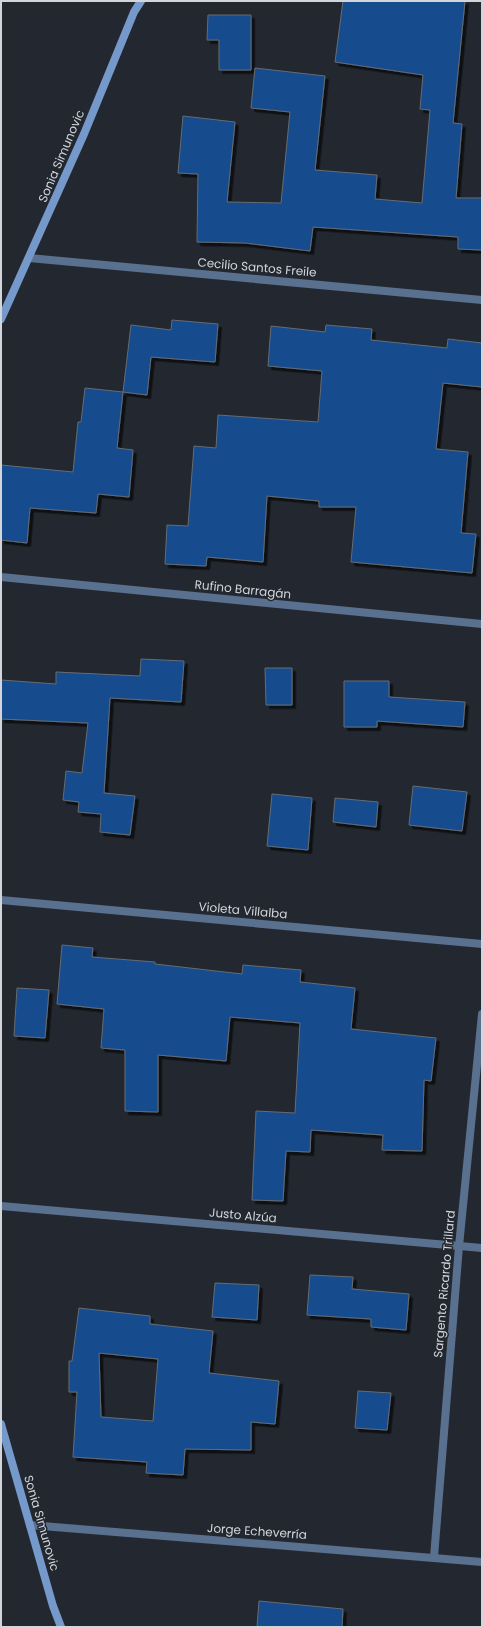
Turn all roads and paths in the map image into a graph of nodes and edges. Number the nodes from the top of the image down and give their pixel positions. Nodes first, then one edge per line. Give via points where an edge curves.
1 (140, 1) edge
2 (29, 258) junction
3 (482, 300) edge
4 (1, 318) edge
5 (1, 577) edge
6 (482, 624) edge
7 (1, 900) edge
8 (482, 944) edge
9 (482, 1014) edge
10 (1, 1206) edge
11 (459, 1246) junction
12 (482, 1248) edge
13 (1, 1424) edge
14 (30, 1526) junction
15 (434, 1557) junction
16 (482, 1562) edge
17 (60, 1627) edge

1 - 2 street, Sonia Simunovic
2 - 3 street, Cecilio Santos Freile
2 - 4 street, Sonia Simunovic
5 - 6 street, Rufino Barragán
7 - 8 street, Violeta Villalba
9 - 11 street, Sargento Ricardo Trillard
10 - 11 street, Justo Alzúa
11 - 12 street, Justo Alzúa
11 - 15 street, Sargento Ricardo Trillard
13 - 14 street, Sonia Simunovic
14 - 15 street, Jorge Echeverría
14 - 17 street, Sonia Simunovic
15 - 16 street, Jorge Echeverría

